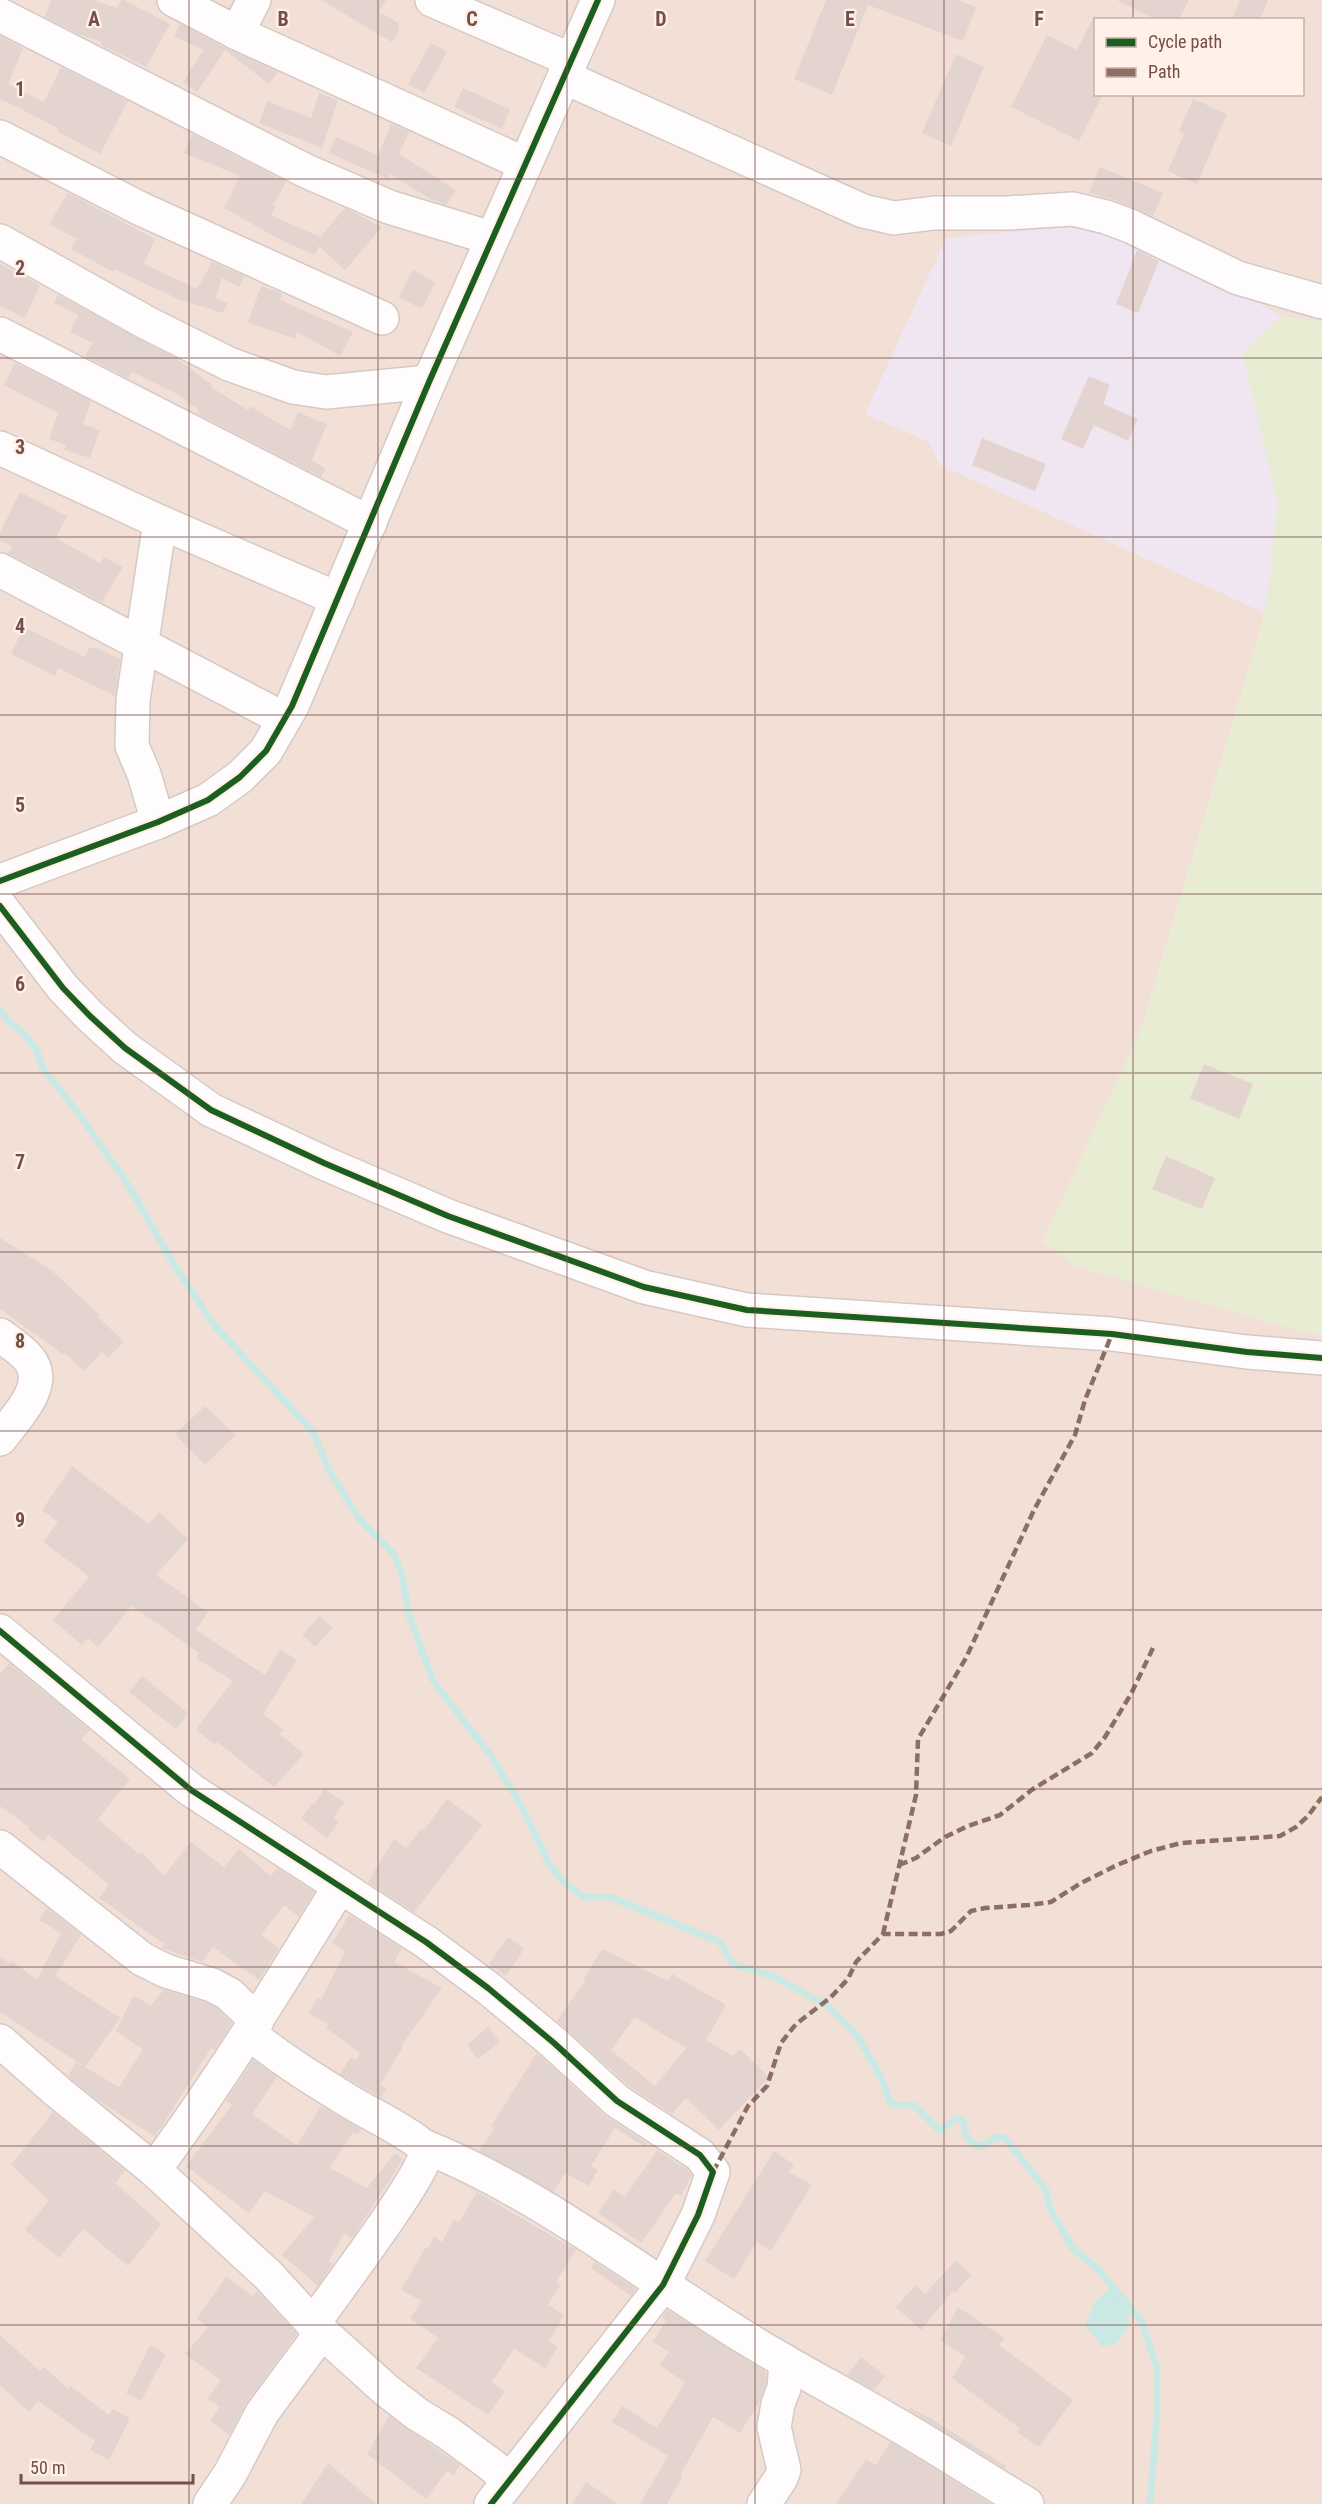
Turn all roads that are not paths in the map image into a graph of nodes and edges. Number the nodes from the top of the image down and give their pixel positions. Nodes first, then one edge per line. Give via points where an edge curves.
1 (174, 0) edge
2 (254, 0) edge
3 (432, 0) edge
4 (598, 0) edge
5 (0, 15) edge
6 (237, 33) junction
7 (567, 69) junction
8 (0, 137) edge
9 (525, 164) junction
10 (491, 238) junction
11 (0, 241) edge
12 (1322, 302) edge
13 (382, 318) dead end
14 (0, 334) edge
15 (429, 382) junction
16 (0, 448) edge
17 (160, 522) junction
18 (370, 523) junction
19 (0, 570) edge
20 (338, 599) junction
21 (143, 646) junction
22 (284, 719) junction
23 (159, 822) junction
24 (0, 881) edge
25 (0, 906) edge
26 (0, 1335) edge
27 (1322, 1358) edge
28 (0, 1439) edge
29 (0, 1631) edge
30 (0, 1847) edge
31 (340, 1886) junction
32 (253, 2027) junction
33 (0, 2041) edge
34 (421, 2145) junction
35 (154, 2170) junction
36 (663, 2285) junction
37 (317, 2328) junction
38 (786, 2362) junction
39 (499, 2493) edge
40 (210, 2504) edge
41 (764, 2504) edge
42 (1027, 2504) edge

1 - 6 street
2 - 6 street
3 - 7 street
4 - 7 street
5 - 10 street via 306,171 389,207
6 - 9 street
7 - 9 street
7 - 12 street via 863,211 894,218 1073,209 1130,226 1238,278
8 - 13 street via 141,208
9 - 10 street
10 - 15 street
11 - 15 street via 219,359 293,387 326,392
14 - 18 street
15 - 18 street
16 - 17 street
17 - 20 street
17 - 21 street
18 - 20 street
19 - 21 street
20 - 22 street
21 - 22 street
21 - 23 street via 133,700 132,746
22 - 23 street via 266,751 240,777 208,800
23 - 24 street
25 - 27 street via 63,988 90,1016 125,1048 211,1110 447,1216 644,1287 747,1310 1113,1334
26 - 28 street via 28,1357 37,1371 37,1380
29 - 31 street via 190,1790
30 - 32 street via 142,1959 229,1994
31 - 32 street
31 - 36 street via 479,1981 616,2101 708,2163 712,2181
32 - 34 street via 268,2049
32 - 35 street
33 - 35 street
34 - 36 street via 457,2159 547,2211
34 - 37 street via 425,2160 411,2185
35 - 37 street via 268,2275
36 - 38 street
36 - 39 street
37 - 39 street via 386,2390 494,2467
37 - 40 street
38 - 41 street via 774,2427 784,2470
38 - 42 street

